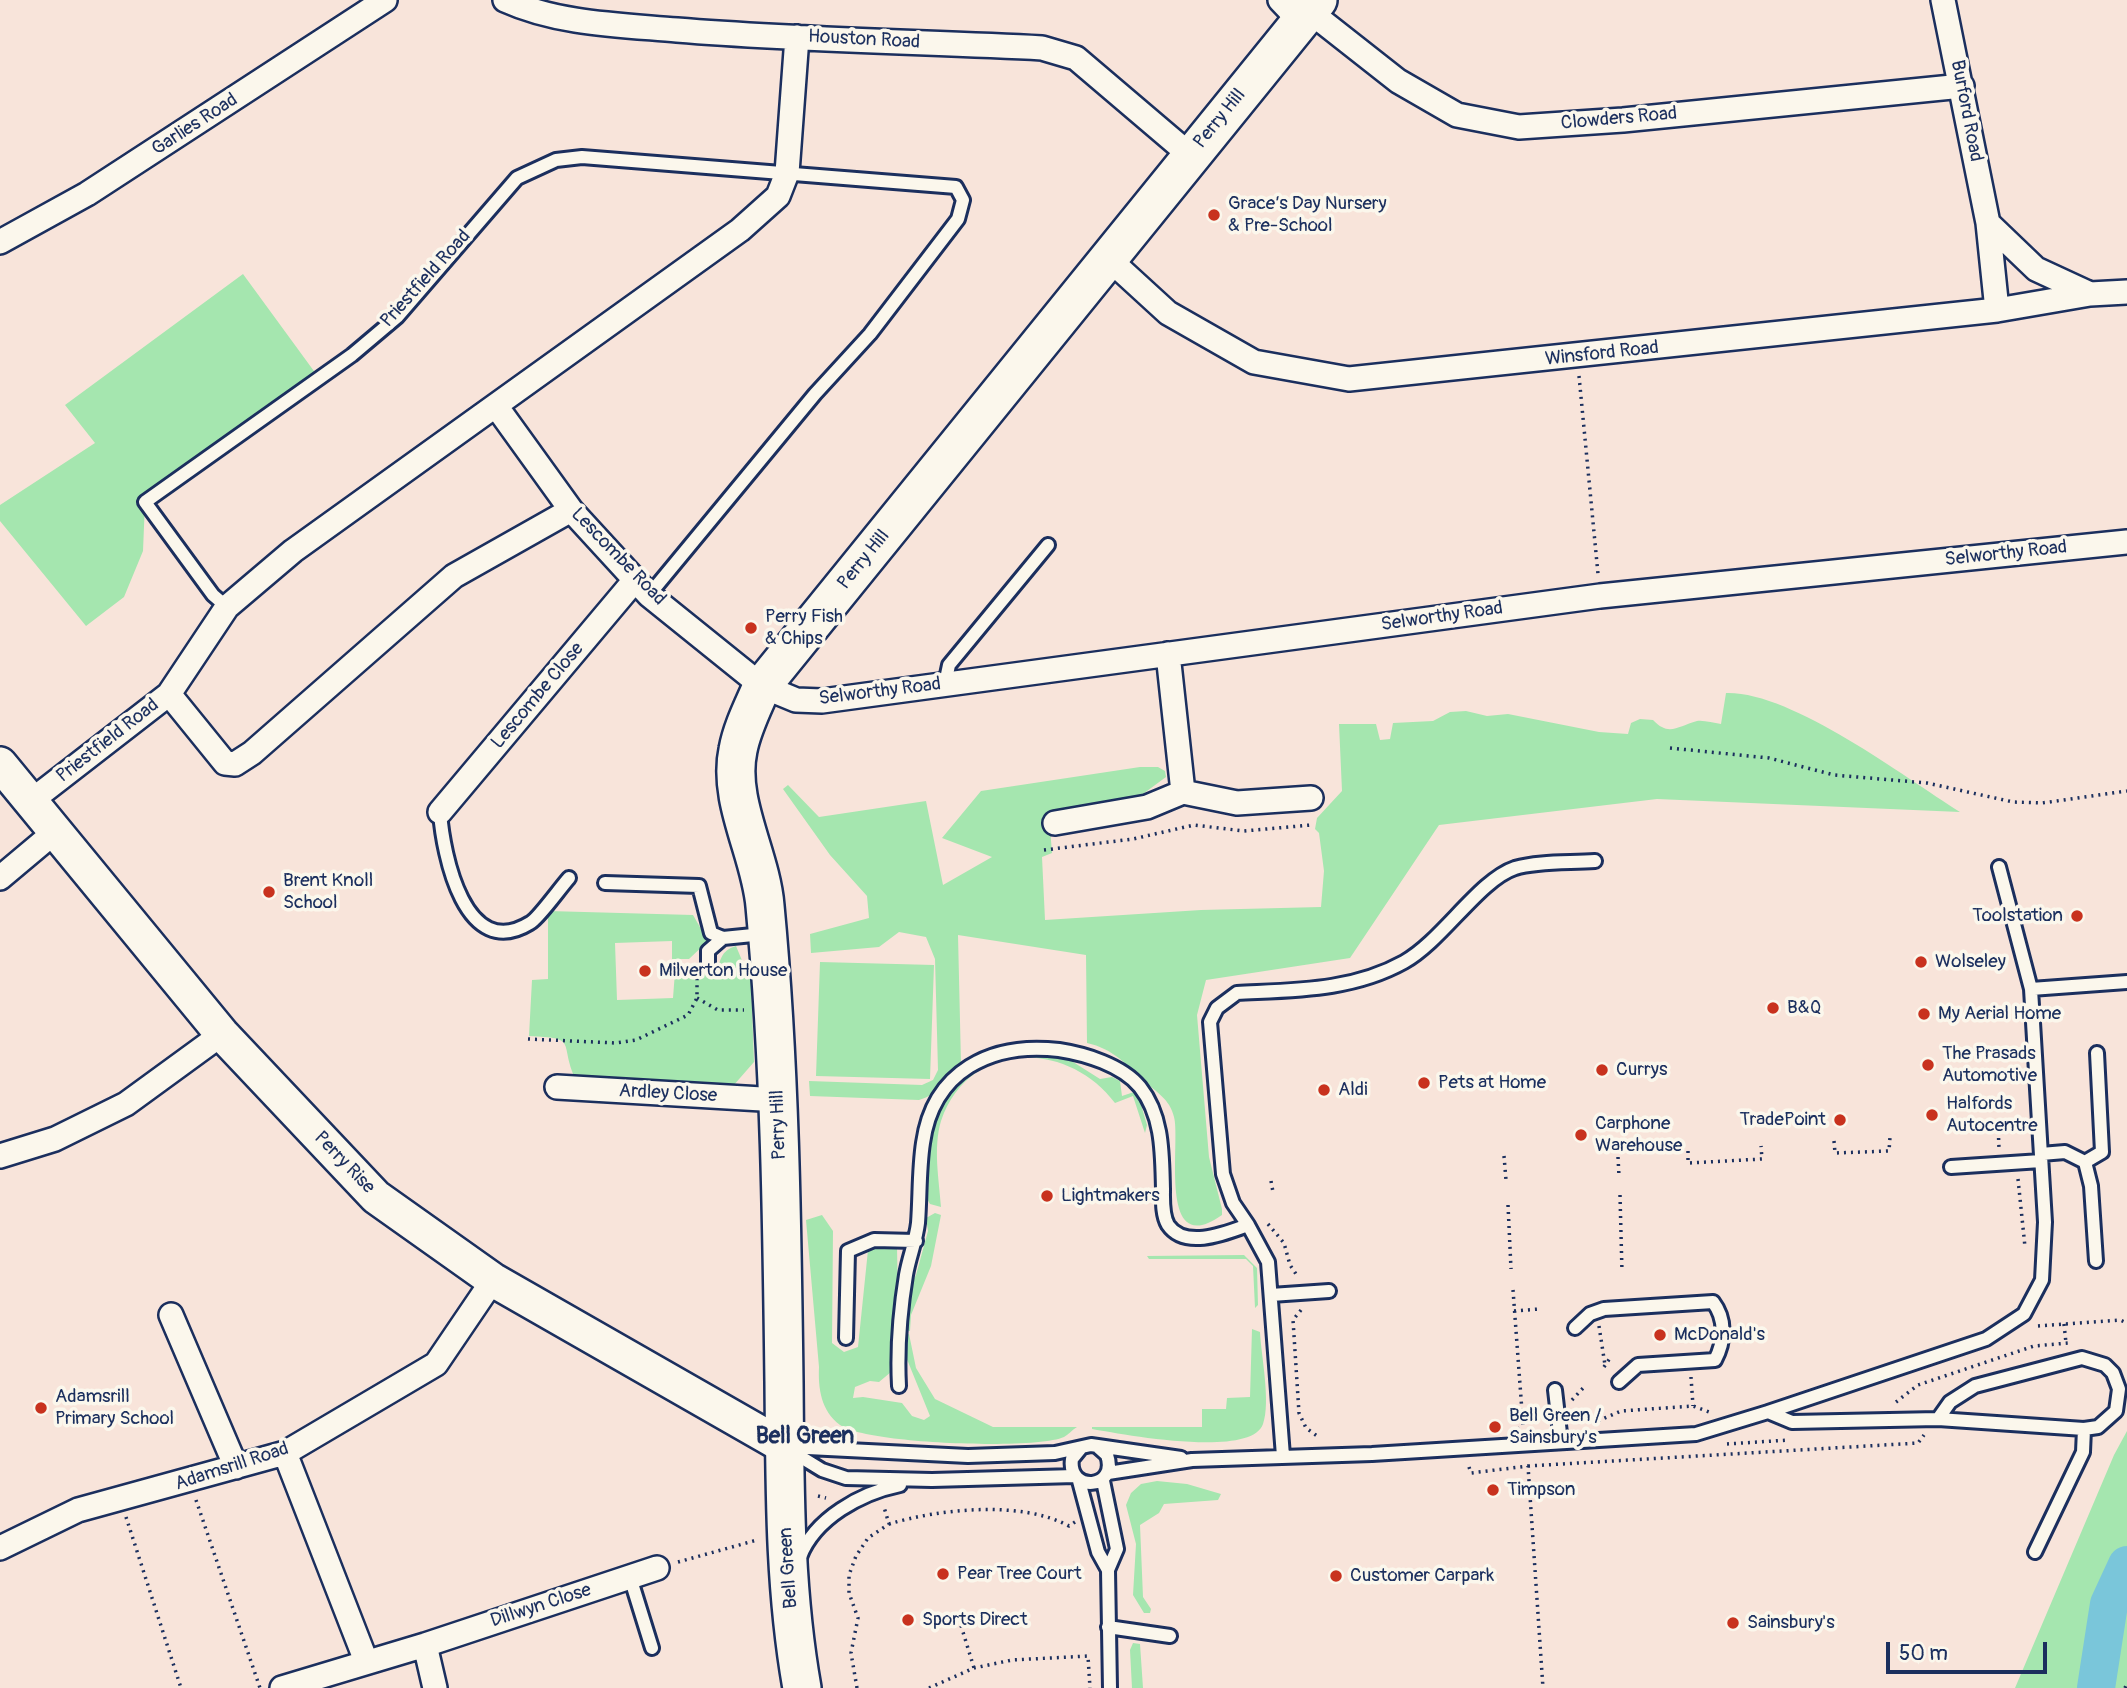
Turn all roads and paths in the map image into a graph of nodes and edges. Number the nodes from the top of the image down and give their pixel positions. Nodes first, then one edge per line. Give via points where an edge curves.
1 (385, 0) edge
2 (505, 0) edge
3 (1943, 0) edge
4 (1302, 8) edge
5 (797, 37) junction
6 (1962, 86) junction
7 (1190, 155) junction
8 (787, 173) junction
9 (1988, 223) junction
10 (0, 242) edge
11 (1109, 259) junction
12 (2127, 292) edge
13 (2090, 294) junction
14 (1997, 310) junction
15 (1577, 356) junction
16 (496, 406) junction
17 (571, 510) junction
18 (2127, 542) edge
19 (1048, 545) dead end
20 (642, 587) junction
21 (1600, 596) junction
22 (227, 607) junction
23 (1168, 654) junction
24 (946, 684) junction
25 (762, 686) junction
26 (169, 694) junction
27 (1670, 748) dead end
28 (0, 764) edge
29 (2127, 791) edge
30 (1183, 792) junction
31 (1311, 798) dead end
32 (32, 801) junction
33 (440, 812) joint
34 (1055, 822) dead end
35 (1311, 825) dead end
36 (56, 831) junction
37 (1044, 850) dead end
38 (1595, 860) dead end
39 (1999, 867) dead end
40 (0, 877) edge
41 (569, 878) dead end
42 (605, 883) dead end
43 (768, 933) junction
44 (723, 938) junction
45 (708, 964) dead end
46 (671, 966) dead end
47 (2127, 982) edge
48 (2031, 989) junction
49 (697, 998) junction
50 (773, 1006) junction
51 (222, 1034) junction
52 (528, 1039) dead end
53 (2097, 1053) dead end
54 (557, 1087) dead end
55 (779, 1100) junction
56 (1983, 1125) dead end
57 (1890, 1137) dead end
58 (1835, 1141) dead end
59 (1761, 1146) dead end
60 (1999, 1148) dead end
61 (1688, 1151) dead end
62 (0, 1156) edge
63 (1504, 1156) dead end
64 (1618, 1157) dead end
65 (2041, 1158) junction
66 (2085, 1162) junction
67 (1951, 1167) dead end
68 (2013, 1173) dead end
69 (1619, 1176) dead end
70 (1506, 1180) dead end
71 (1271, 1181) dead end
72 (1273, 1192) dead end
73 (1620, 1195) dead end
74 (1508, 1205) dead end
75 (1266, 1222) dead end
76 (1248, 1225) junction
77 (916, 1241) junction
78 (2025, 1258) dead end
79 (2096, 1261) dead end
80 (1511, 1269) dead end
81 (1622, 1272) dead end
82 (1303, 1279) dead end
83 (493, 1280) junction
84 (1513, 1290) dead end
85 (1329, 1291) dead end
86 (1271, 1295) junction
87 (1304, 1308) dead end
88 (1539, 1309) dead end
89 (1514, 1311) junction
90 (172, 1315) dead end
91 (1595, 1322) dead end
92 (2127, 1322) edge
93 (2064, 1323) junction
94 (2038, 1326) dead end
95 (1574, 1328) dead end
96 (846, 1338) dead end
97 (2066, 1343) dead end
98 (1610, 1359) dead end
99 (1691, 1377) dead end
100 (1619, 1382) dead end
101 (899, 1386) dead end
102 (1585, 1387) dead end
103 (1555, 1390) dead end
104 (1693, 1406) junction
105 (1572, 1409) dead end
106 (1718, 1412) dead end
107 (1768, 1412) junction
108 (1938, 1419) junction
109 (1594, 1422) dead end
110 (1523, 1425) junction
111 (1534, 1426) dead end
112 (2084, 1429) junction
113 (1513, 1430) dead end
114 (1925, 1434) junction
115 (1912, 1435) dead end
116 (1322, 1439) dead end
117 (1796, 1440) dead end
118 (1561, 1442) junction
119 (1719, 1444) dead end
120 (1091, 1446) junction
121 (785, 1447) junction
122 (285, 1453) junction
123 (1283, 1456) junction
124 (1192, 1460) junction
125 (1479, 1465) dead end
126 (1528, 1466) junction
127 (236, 1468) junction
128 (1105, 1477) junction
129 (1077, 1479) junction
130 (932, 1480) junction
131 (189, 1481) junction
132 (818, 1496) dead end
133 (826, 1498) dead end
134 (120, 1499) junction
135 (883, 1506) dead end
136 (1079, 1520) dead end
137 (889, 1524) junction
138 (757, 1540) dead end
139 (0, 1548) edge
140 (2035, 1552) dead end
141 (657, 1567) joint
142 (1108, 1570) junction
143 (630, 1577) junction
144 (790, 1584) junction
145 (959, 1619) dead end
146 (1108, 1627) junction
147 (1170, 1636) dead end
148 (425, 1645) junction
149 (652, 1648) dead end
150 (366, 1661) junction
151 (974, 1668) junction
152 (2127, 1683) edge
153 (181, 1688) edge
154 (260, 1688) edge
155 (282, 1688) edge
156 (435, 1688) edge
157 (802, 1688) edge
158 (856, 1688) edge
159 (929, 1688) edge
160 (1090, 1688) edge
161 (1110, 1688) edge
162 (1543, 1688) edge
163 (2125, 1688) edge

1 - 10 street, Garlies Road via 87,194
2 - 5 street, Houston Road via 537,14 612,24
3 - 6 street, Burford Road
4 - 6 street, Clowders Road via 1398,81 1457,115 1519,127
4 - 7 main road, Perry Hill
5 - 7 street, Houston Road via 1042,48 1076,58
5 - 8 street, Priestfield Road
6 - 9 street, Burford Road
7 - 11 main road, Perry Hill
8 - 16 street, Priestfield Road via 778,196 740,230
8 - 20 lane via 946,184 961,192 962,207 958,219 870,334
8 - 22 lane, Priestfield Road via 582,158 556,160 517,178 397,317 352,355 145,502 213,595
9 - 13 street via 2036,269
9 - 14 street, Burford Road
11 - 15 street, Winsford Road via 1168,313 1254,362 1349,379
11 - 25 main road, Perry Hill
12 - 13 street, Winsford Road
13 - 14 street, Winsford Road
14 - 15 street, Winsford Road
15 - 21 path
16 - 17 street, Lescombe Road
16 - 22 street, Priestfield Road via 293,551
17 - 20 street, Lescombe Road
17 - 26 street via 454,576 235,764 225,763
18 - 21 street, Selworthy Road
19 - 24 lane via 949,665
20 - 25 street, Lescombe Road
20 - 33 street, Lescombe Close
21 - 23 street, Selworthy Road
22 - 26 street, Priestfield Road
23 - 24 street, Selworthy Road
23 - 30 street
24 - 25 street, Selworthy Road via 822,701 796,700
25 - 43 main road, Perry Hill via 737,753 739,792 765,901
26 - 32 street, Priestfield Road
27 - 29 path via 1769,758 1834,775 1927,783 2013,802 2042,803
28 - 32 main road, Perry Rise
30 - 31 street via 1237,803
30 - 34 street via 1147,807
32 - 36 main road, Perry Rise
33 - 41 lane via 442,843 464,906 478,924 505,931 533,922
35 - 37 path via 1244,831 1194,825 1133,839
36 - 40 street
36 - 51 main road, Perry Rise
38 - 76 lane via 1513,869 1405,962 1355,982 1318,989 1237,993 1226,998 1210,1022 1223,1174 1233,1203
39 - 48 lane
42 - 44 lane via 699,886 711,933
43 - 44 lane
43 - 50 main road, Perry Hill
44 - 45 lane via 708,951
46 - 49 path via 694,967
47 - 48 lane
48 - 65 lane
49 - 50 path via 727,1011
49 - 52 path via 679,1021 626,1042
50 - 55 main road, Perry Hill
51 - 62 street via 126,1104 55,1139
51 - 83 main road, Perry Rise via 376,1197
53 - 66 lane via 2102,1152
54 - 55 street, Ardley Close
55 - 121 main road, Perry Hill
56 - 60 path via 1998,1124
57 - 58 path via 1889,1151 1835,1153
59 - 61 path via 1762,1159 1688,1163
63 - 70 path
64 - 69 path
65 - 66 lane via 2065,1152
65 - 67 lane
65 - 107 lane via 2042,1280 2024,1314 1986,1339
66 - 79 lane
68 - 78 path via 2021,1182
71 - 72 path
73 - 81 path
74 - 80 path
75 - 82 path via 1284,1243 1296,1276
76 - 77 lane via 1194,1238 1168,1226 1163,1211 1158,1123 1139,1086 1087,1056 1027,1048 994,1053 967,1065 935,1105 923,1143
76 - 86 lane via 1268,1262
77 - 96 lane via 874,1240 848,1251
77 - 101 lane via 900,1315
83 - 121 main road, Perry Rise
83 - 122 street, Adamsrill Road via 436,1364
84 - 89 path
85 - 86 lane
86 - 123 lane
87 - 116 path via 1293,1321 1299,1413 1306,1428
88 - 89 path
89 - 110 path
90 - 127 street
91 - 98 path via 1602,1329 1605,1366
92 - 93 path
93 - 94 path
93 - 97 path
95 - 100 lane via 1604,1309 1713,1302 1720,1311 1723,1345 1715,1360 1638,1365
99 - 104 path
102 - 105 path via 1571,1402
103 - 118 lane
104 - 106 path
104 - 109 path via 1621,1411
107 - 108 lane via 1792,1422
107 - 118 lane via 1696,1434
108 - 112 lane
108 - 112 lane via 1950,1402 1975,1387 2082,1358 2105,1365 2119,1389 2116,1411 2098,1427
108 - 114 path
110 - 111 path
110 - 113 path
112 - 140 lane via 2083,1452
114 - 115 path
114 - 126 path via 1918,1443
117 - 119 path
118 - 123 lane
120 - 121 lane via 1055,1453 968,1456
120 - 124 lane
120 - 128 lane via 1107,1455
120 - 129 lane via 1072,1459
121 - 130 lane via 822,1470 846,1478
121 - 144 main road, Bell Green
122 - 127 street, Adamsrill Road
122 - 150 street
123 - 124 lane
124 - 128 lane
125 - 126 path via 1468,1467 1471,1473
126 - 162 path
127 - 131 street, Adamsrill Road
128 - 129 lane via 1091,1484
128 - 142 lane via 1117,1549
129 - 130 lane
129 - 142 lane via 1098,1552
130 - 144 lane via 877,1490 844,1507 806,1541
131 - 134 street, Adamsrill Road
131 - 154 path
132 - 133 path
134 - 139 street, Adamsrill Road via 78,1510
134 - 153 path
135 - 137 path
136 - 137 path via 1069,1526 1031,1514 959,1512
137 - 158 path via 868,1538 849,1575 849,1593 858,1618 851,1653
138 - 141 path
141 - 143 street, Dillwyn Close
142 - 146 lane
143 - 148 street, Dillwyn Close
143 - 149 lane
144 - 157 main road, Bell Green
145 - 151 path
146 - 147 lane
146 - 161 lane
148 - 150 street, Dillwyn Close
148 - 156 street
150 - 155 street, Dillwyn Close
151 - 159 path
151 - 160 path via 1012,1660 1088,1656
152 - 163 path

